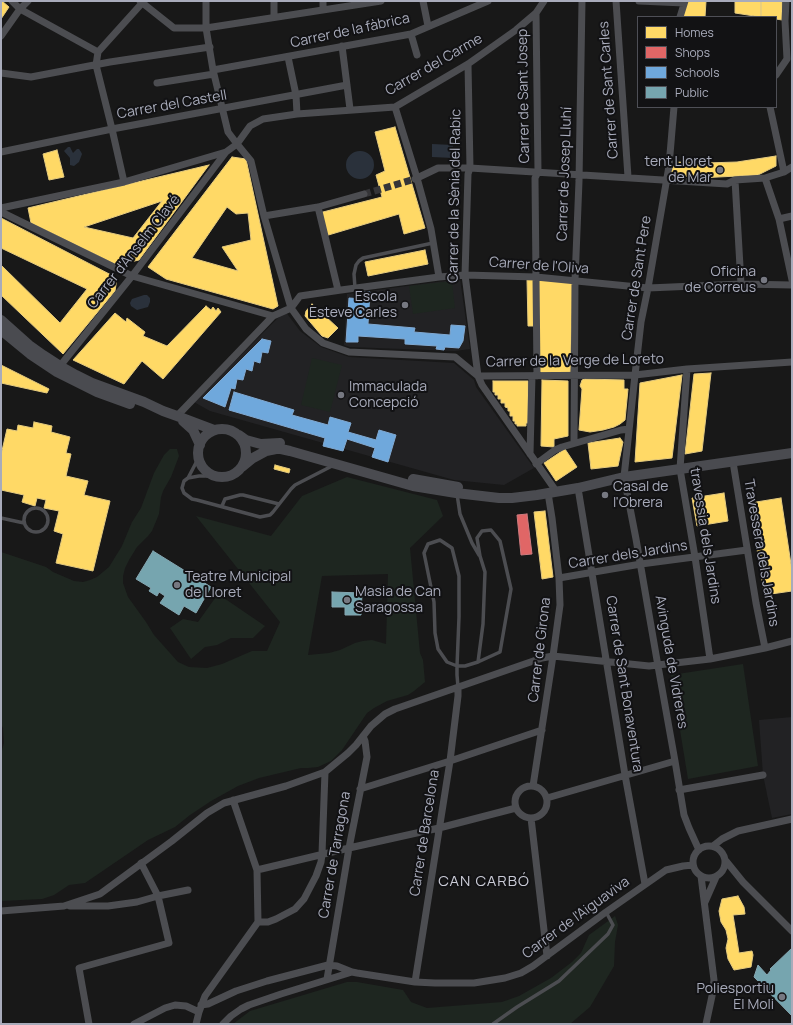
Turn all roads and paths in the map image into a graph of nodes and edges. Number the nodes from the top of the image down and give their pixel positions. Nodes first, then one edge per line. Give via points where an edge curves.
1 (12, 1) edge
2 (28, 1) edge
3 (206, 1) edge
4 (274, 1) edge
5 (323, 1) edge
6 (381, 1) edge
7 (423, 1) edge
8 (488, 1) edge
9 (544, 1) edge
10 (582, 1) edge
11 (616, 1) edge
12 (639, 1) edge
13 (786, 1) edge
14 (142, 2) edge
15 (685, 2) edge
16 (20, 9) junction
17 (323, 9) junction
18 (536, 13) junction
19 (680, 16) edge
20 (274, 17) junction
21 (428, 26) junction
22 (206, 28) junction
23 (410, 34) junction
24 (1, 36) edge
25 (342, 46) junction
26 (210, 47) junction
27 (98, 52) junction
28 (417, 55) dead end
29 (288, 56) junction
30 (468, 64) junction
31 (97, 68) junction
32 (214, 72) junction
33 (1, 73) edge
34 (777, 74) edge
35 (157, 83) dead end
36 (347, 85) junction
37 (296, 95) junction
38 (395, 107) junction
39 (674, 108) edge
40 (770, 108) edge
41 (223, 109) junction
42 (350, 109) junction
43 (297, 114) junction
44 (112, 129) junction
45 (237, 144) junction
46 (1, 152) edge
47 (226, 152) junction
48 (792, 167) edge
49 (470, 168) junction
50 (784, 172) junction
51 (537, 175) junction
52 (579, 175) junction
53 (628, 177) junction
54 (416, 178) junction
55 (765, 178) junction
56 (666, 180) junction
57 (734, 180) junction
58 (124, 182) junction
59 (364, 194) tunnel mouth
60 (1, 208) edge
61 (318, 208) junction
62 (1, 212) edge
63 (264, 216) junction
64 (792, 216) edge
65 (779, 219) junction
66 (434, 243) junction
67 (465, 275) junction
68 (132, 276) junction
69 (440, 277) junction
70 (536, 277) junction
71 (575, 280) junction
72 (792, 280) edge
73 (741, 284) junction
74 (792, 285) edge
75 (355, 288) junction
76 (648, 288) junction
77 (338, 290) junction
78 (290, 308) junction
79 (272, 316) junction
80 (1, 320) edge
81 (1, 330) edge
82 (792, 362) edge
83 (60, 366) junction
84 (686, 370) junction
85 (575, 375) junction
86 (635, 375) junction
87 (478, 376) junction
88 (534, 376) junction
89 (163, 411) junction
90 (177, 416) junction
91 (629, 429) junction
92 (214, 430) junction
93 (239, 435) junction
94 (574, 443) junction
95 (200, 445) junction
96 (792, 453) edge
97 (530, 454) junction
98 (199, 457) junction
99 (733, 462) junction
100 (337, 464) junction
101 (536, 464) junction
102 (242, 466) junction
103 (680, 469) junction
104 (215, 476) junction
105 (624, 477) junction
106 (188, 478) junction
107 (578, 488) junction
108 (552, 492) junction
109 (456, 494) junction
110 (279, 504) junction
111 (222, 506) junction
112 (1, 518) edge
113 (24, 523) junction
114 (747, 550) junction
115 (480, 556) junction
116 (695, 557) junction
117 (641, 564) junction
118 (592, 573) junction
119 (559, 578) junction
120 (792, 641) edge
121 (765, 648) junction
122 (554, 656) junction
123 (710, 659) junction
124 (478, 662) junction
125 (607, 662) junction
126 (457, 666) junction
127 (658, 666) junction
128 (458, 687) junction
129 (542, 730) junction
130 (363, 736) junction
131 (450, 761) junction
132 (675, 761) junction
133 (326, 772) junction
134 (626, 775) junction
135 (763, 775) dead end
136 (533, 786) junction
137 (360, 789) junction
138 (679, 790) junction
139 (547, 798) junction
140 (233, 800) junction
141 (516, 808) junction
142 (531, 818) junction
143 (792, 819) edge
144 (439, 828) junction
145 (713, 846) junction
146 (349, 848) junction
147 (699, 850) junction
148 (322, 854) junction
149 (726, 861) junction
150 (141, 863) junction
151 (693, 865) junction
152 (258, 870) junction
153 (701, 876) junction
154 (716, 877) junction
155 (645, 884) junction
156 (188, 890) dead end
157 (158, 896) junction
158 (704, 904) junction
159 (64, 906) junction
160 (1, 911) edge
161 (606, 912) junction
162 (258, 922) junction
163 (792, 931) edge
164 (547, 956) junction
165 (328, 965) junction
166 (352, 972) junction
167 (326, 980) junction
168 (415, 982) junction
169 (200, 1009) junction
170 (89, 1024) edge
171 (134, 1024) edge
172 (196, 1024) edge
173 (223, 1024) edge
174 (493, 1024) edge
175 (706, 1024) edge

1 - 16 street
2 - 16 street
3 - 22 street
4 - 20 street
5 - 17 street
6 - 17 street
7 - 21 street
8 - 21 street, Carrer de la fàbrica
9 - 18 street, Carrer del Carme
10 - 52 street, Carrer de Josep Lluhí
11 - 53 street, Carrer de Sant Carles
12 - 15 street
13 - 34 street via 787,59
14 - 22 street via 174,28
14 - 27 street
15 - 19 street
16 - 24 street
16 - 27 street
17 - 20 street
18 - 30 street, Carrer del Carme
18 - 51 street, Carrer de Sant Josep
20 - 22 street
21 - 23 street, Carrer de la fàbrica
22 - 26 street
23 - 25 street, Carrer de la fàbrica
23 - 28 street
25 - 29 street, Carrer de la fàbrica
25 - 36 street
26 - 31 street via 110,62
26 - 32 street
27 - 31 street
29 - 32 street, Carrer de la fàbrica
29 - 37 street
30 - 38 street, Carrer del Carme
30 - 49 street, Carrer de la Sènia del Rabic
31 - 33 street via 78,68 31,77
31 - 44 street
32 - 35 street, Carrer de la fàbrica
32 - 41 street
36 - 37 street, Carrer del Castell
36 - 42 street
37 - 41 street, Carrer del Castell
37 - 43 street
38 - 42 street, Carrer del Carme
38 - 54 street
39 - 56 street, Carrer de Sant Pere
40 - 50 street
41 - 44 street, Carrer del Castell
41 - 45 street via 228,132
42 - 43 street, Carrer del Carme
43 - 45 street, Carrer del Carme via 263,119 250,126
44 - 46 street, Carrer del Castell
44 - 58 street
45 - 47 street
45 - 63 street via 251,161
47 - 58 street
47 - 68 street, Carrer d'Anselm Clavé
48 - 50 street
49 - 51 street
49 - 54 street via 438,168
49 - 67 street, Carrer de la Sènia del Rabic
50 - 55 street
51 - 52 street
51 - 70 street, Carrer de Sant Josep
52 - 53 street
52 - 71 street, Carrer de Josep Lluhí
53 - 56 street
54 - 66 street
55 - 57 street
55 - 65 street
56 - 57 street via 726,184
56 - 76 street, Carrer de Sant Pere
57 - 73 street
58 - 60 street
59 - 61 street
61 - 63 street
61 - 77 street
62 - 68 street
63 - 78 street
64 - 65 street
65 - 72 street
66 - 69 street
66 - 75 lane via 363,258 356,265
67 - 69 street, Carrer de l'Oliva
67 - 70 street, Carrer de l'Oliva
67 - 87 street, Carrer de la Sènia del Rabic
68 - 79 street
68 - 83 street, Carrer d'Anselm Clavé
69 - 75 street, Carrer de l'Oliva
70 - 71 street, Carrer de l'Oliva
70 - 88 street
71 - 76 street, Carrer de l'Oliva
71 - 85 street, Carrer de Josep Lluhí
73 - 74 street, Carrer de l'Oliva
73 - 76 street, Carrer de l'Oliva
75 - 77 street, Carrer de l'Oliva
76 - 86 street, Carrer de Sant Pere
77 - 78 street, Carrer de l'Oliva via 300,296
78 - 79 street, Carrer de l'Oliva
78 - 87 street via 306,329 323,343 349,352 455,358
79 - 90 street
80 - 83 main road via 29,345
81 - 89 main road via 43,364 67,378 110,398 142,408
82 - 84 street, Carrer de la Verge de Loreto
83 - 89 main road via 92,383
84 - 86 street, Carrer de la Verge de Loreto
84 - 103 street, travessia dels Jardins
85 - 86 street, Carrer de la Verge de Loreto
85 - 88 street, Carrer de la Verge de Loreto
85 - 94 street, Carrer de Josep Lluhí
86 - 91 street, Carrer de Sant Pere
87 - 88 street, Carrer de la Verge de Loreto
87 - 97 street
88 - 97 street
89 - 90 main road
90 - 92 main road
90 - 95 main road via 193,430
91 - 94 street
91 - 105 street, Carrer de Sant Pere
92 - 93 main road via 227,429
92 - 95 main road via 203,438
93 - 102 main road via 246,453
93 - 108 main road via 252,442 286,443 402,476 446,485 493,491
94 - 101 street via 559,448
95 - 98 main road
96 - 99 main road
97 - 101 street
98 - 104 main road via 203,467
98 - 106 lane
99 - 103 main road
99 - 114 street, Travessera dels Jardins
100 - 102 main road via 276,449 260,454
100 - 109 main road via 413,486
100 - 110 lane via 295,485
101 - 108 street
102 - 104 main road via 230,475
103 - 105 main road
103 - 116 street, travessia dels Jardins
104 - 106 lane
105 - 107 main road
105 - 117 street, Avinguda de Vidreres
106 - 111 lane via 182,488 184,493 192,499
107 - 108 main road
107 - 118 street, Carrer de Sant Bonaventura
108 - 109 main road via 512,498
108 - 119 street, Carrer de Girona via 552,518
109 - 115 lane via 460,514
110 - 111 lane via 243,494 226,499
110 - 111 lane via 270,515 260,517
112 - 113 lane
113 - 113 lane via 29,530 37,532 47,526 49,517 41,508 33,508 26,512
114 - 116 street, Carrer dels Jardins
114 - 121 street, Travessera dels Jardins
115 - 124 lane via 484,572 483,624
115 - 124 lane via 477,538 482,531 491,530 500,541 511,589 500,652
116 - 117 street, Carrer dels Jardins
116 - 123 street, travessia dels Jardins
117 - 118 street, Carrer dels Jardins
117 - 127 street, Avinguda de Vidreres
118 - 119 street, Carrer dels Jardins
118 - 125 street, Carrer de Sant Bonaventura
119 - 122 street, Carrer de Girona via 560,605
120 - 121 street
121 - 123 street
122 - 125 street
122 - 128 street
122 - 129 street, Carrer de Girona
123 - 127 street
124 - 126 lane
125 - 127 street
125 - 134 street, Carrer de Sant Bonaventura
126 - 126 lane via 447,662 438,649 434,602 424,553 428,544 440,540 452,548 459,576
126 - 128 lane
127 - 132 street, Avinguda de Vidreres
128 - 130 street via 390,712 376,721
128 - 131 street, Carrer de Barcelona
129 - 131 street
129 - 136 street, Carrer de Girona
130 - 133 street
130 - 137 street, Carrer de Tarragona via 367,757
131 - 137 street
131 - 144 street, Carrer de Barcelona
132 - 134 street
132 - 138 street, Avinguda de Vidreres
133 - 140 street
133 - 148 street
134 - 139 street
134 - 155 street, Carrer de Sant Bonaventura
135 - 138 street
136 - 139 street via 541,789
136 - 141 street via 520,789 515,799
137 - 146 street, Carrer de Tarragona
138 - 147 street, Avinguda de Vidreres via 686,822
139 - 142 street via 543,812
140 - 150 street via 207,813
140 - 152 street
141 - 142 street via 522,816
141 - 144 street
142 - 164 street
143 - 145 street via 738,831
144 - 146 street
144 - 168 street, Carrer de Barcelona
145 - 147 street
145 - 149 street via 722,852
146 - 148 street
146 - 165 street, Carrer de Tarragona
147 - 151 street via 694,857
148 - 152 street
148 - 162 street via 316,876 304,900 288,913 268,922
149 - 154 street via 722,872
149 - 163 street via 743,882
150 - 157 street
150 - 159 street via 100,894
151 - 153 street
151 - 155 street, Carrer de l'Aiguaviva via 666,870
152 - 162 street
153 - 154 street via 708,879
153 - 158 street
154 - 158 street
155 - 161 street, Carrer de l'Aiguaviva
156 - 157 street
157 - 159 street via 108,906
157 - 170 street via 169,942 79,968
158 - 175 street via 714,980
159 - 160 street
161 - 164 street, Carrer de l'Aiguaviva
161 - 174 lane via 613,925 608,934 559,981
162 - 169 street via 205,996
164 - 168 street, Carrer de l'Aiguaviva via 521,973 492,981 456,984
165 - 166 street, Carrer de l'Aiguaviva
165 - 167 street, Carrer de Tarragona
165 - 169 street, Carrer de l'Aiguaviva via 242,989
166 - 167 street, Carrer de l'Aiguaviva
166 - 168 street, Carrer de l'Aiguaviva
167 - 173 street, Carrer de l'Aiguaviva via 249,1005
169 - 171 street via 175,1005
169 - 172 street

